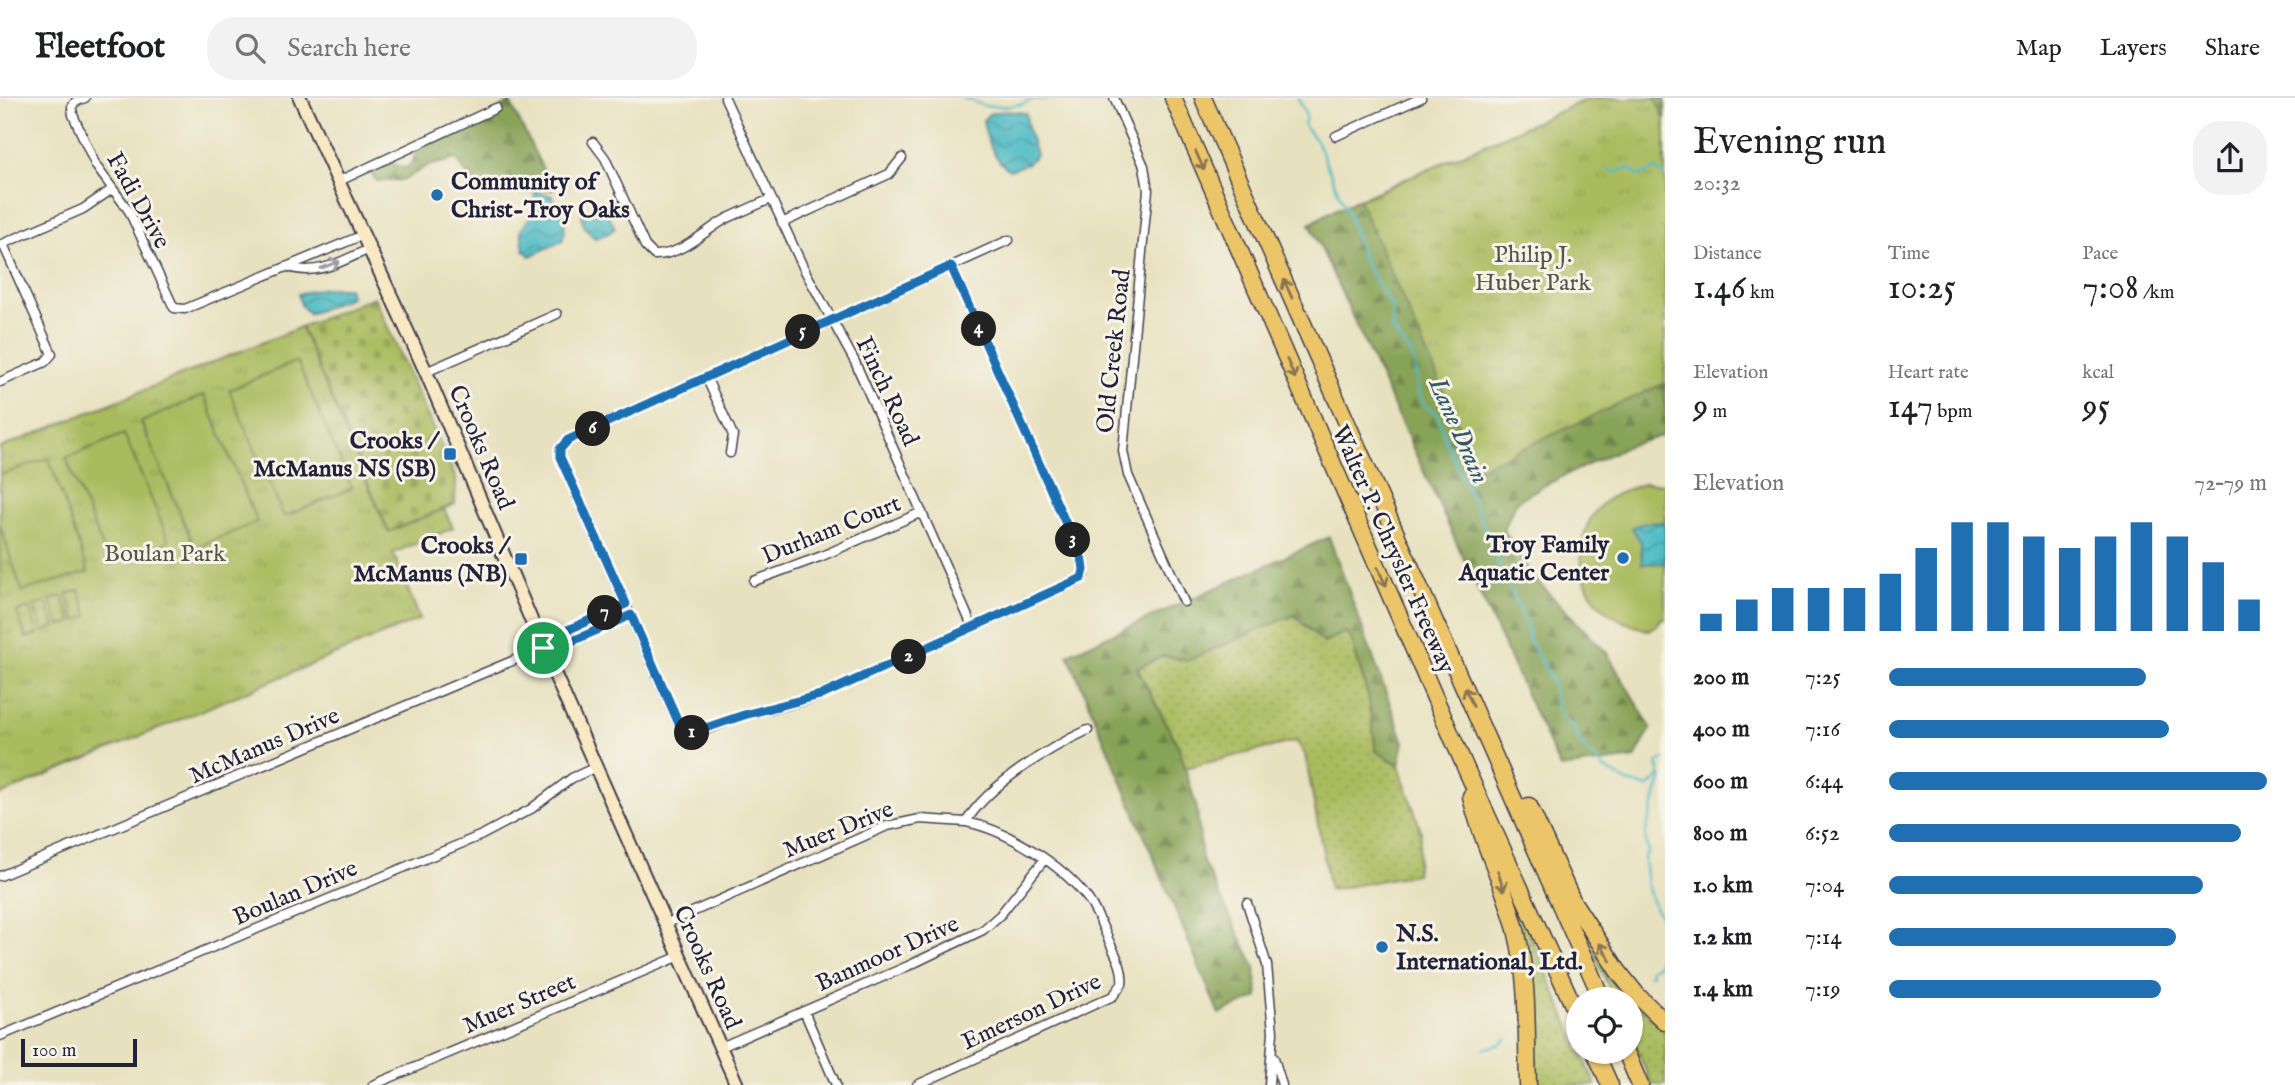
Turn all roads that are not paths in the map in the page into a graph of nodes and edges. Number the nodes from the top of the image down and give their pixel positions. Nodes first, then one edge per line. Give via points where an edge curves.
1 (85, 98) edge
2 (300, 98) edge
3 (725, 98) edge
4 (1114, 98) edge
5 (1172, 98) edge
6 (1203, 98) edge
7 (1421, 98) edge
8 (496, 108) dead end
9 (1336, 136) dead end
10 (593, 142) dead end
11 (902, 158) dead end
12 (339, 181) junction
13 (111, 190) junction
14 (771, 199) junction
15 (782, 223) junction
16 (363, 235) junction
17 (1009, 240) dead end
18 (2, 245) edge
19 (369, 249) junction
20 (951, 266) junction
21 (289, 267) junction
22 (557, 314) dead end
23 (831, 320) junction
24 (426, 372) junction
25 (706, 377) junction
26 (0, 382) edge
27 (730, 453) dead end
28 (922, 512) junction
29 (754, 581) dead end
30 (1184, 602) dead end
31 (626, 604) junction
32 (631, 615) junction
33 (973, 628) junction
34 (543, 648) junction
35 (1483, 729) junction
36 (1088, 730) dead end
37 (596, 767) junction
38 (1466, 769) junction
39 (965, 822) junction
40 (1044, 860) junction
41 (0, 876) edge
42 (1247, 903) dead end
43 (664, 923) junction
44 (1111, 947) joint
45 (680, 956) junction
46 (1597, 987) edge
47 (1566, 990) edge
48 (804, 1011) junction
49 (1665, 1022) edge
50 (0, 1036) edge
51 (721, 1047) junction
52 (1273, 1055) junction
53 (1600, 1064) edge
54 (1631, 1064) edge
55 (373, 1085) edge
56 (737, 1085) edge
57 (836, 1085) edge
58 (917, 1085) edge
59 (1269, 1085) edge
60 (1282, 1085) edge
61 (1528, 1085) edge
62 (1610, 1085) edge
63 (1640, 1085) edge

1 - 13 street, Fadi Drive via 75,102 73,115
2 - 12 main road, Crooks Road
3 - 14 street, Finch Road
4 - 30 street, Old Creek Road via 1144,166 1149,190 1123,451 1128,475
5 -> 38 highway, Walter P. Chrysler Freeway
35 -> 6 highway, Walter P. Chrysler Freeway
7 - 9 street
8 - 12 street
10 - 14 street via 605,158 645,246 654,255 666,254
11 - 15 street via 889,174
12 - 16 main road, Crooks Road
13 - 18 street via 83,209
13 - 21 street, Fadi Drive via 129,211 171,304 182,310
14 - 15 street, Finch Road
15 - 23 street, Finch Road
16 - 19 main road, Crooks Road
16 - 21 street
17 - 20 street
18 - 26 street via 52,354 45,362
21 -> 19 street via 316,270
19 - 24 main road, Crooks Road
20 - 23 street
20 - 33 street via 1084,573 1079,580
22 - 24 street
23 - 25 street
23 - 28 street, Finch Road via 855,362
24 - 34 main road, Crooks Road
25 - 27 street via 733,435
25 - 31 street via 568,440 560,449
28 - 29 street, Durham Court
28 - 33 street, Finch Road
31 - 32 street
31 - 34 street via 554,636
32 - 33 street via 686,732 824,694
32 - 34 street via 559,647
34 - 37 main road, Crooks Road
34 - 41 street, McManus Drive
35 - 46 highway, Walter P. Chrysler Freeway
49 -> 35 highway via 1618,971 1573,902 1511,770
36 - 39 street via 1014,775
37 - 43 main road, Crooks Road
37 - 50 street, Boulan Drive via 565,781 531,809 482,835
38 - 47 highway, Walter P. Chrysler Freeway
38 -> 61 highway via 1476,820 1518,937
39 - 40 street, Muer Drive via 1012,839
39 - 43 street, Muer Drive via 920,819 887,826
40 - 44 street, Muer Drive via 1089,901
40 - 48 street, Banmoor Drive via 984,930
42 - 52 street via 1267,965
43 - 45 main road, Crooks Road
44 - 58 street, Emerson Drive via 1123,979 1113,996
45 - 51 main road, Crooks Road
45 - 55 street, Muer Street
48 - 51 street, Banmoor Drive
48 - 57 street
51 - 56 main road, Crooks Road
52 - 59 street
52 - 60 street
53 - 62 highway
54 - 63 highway

